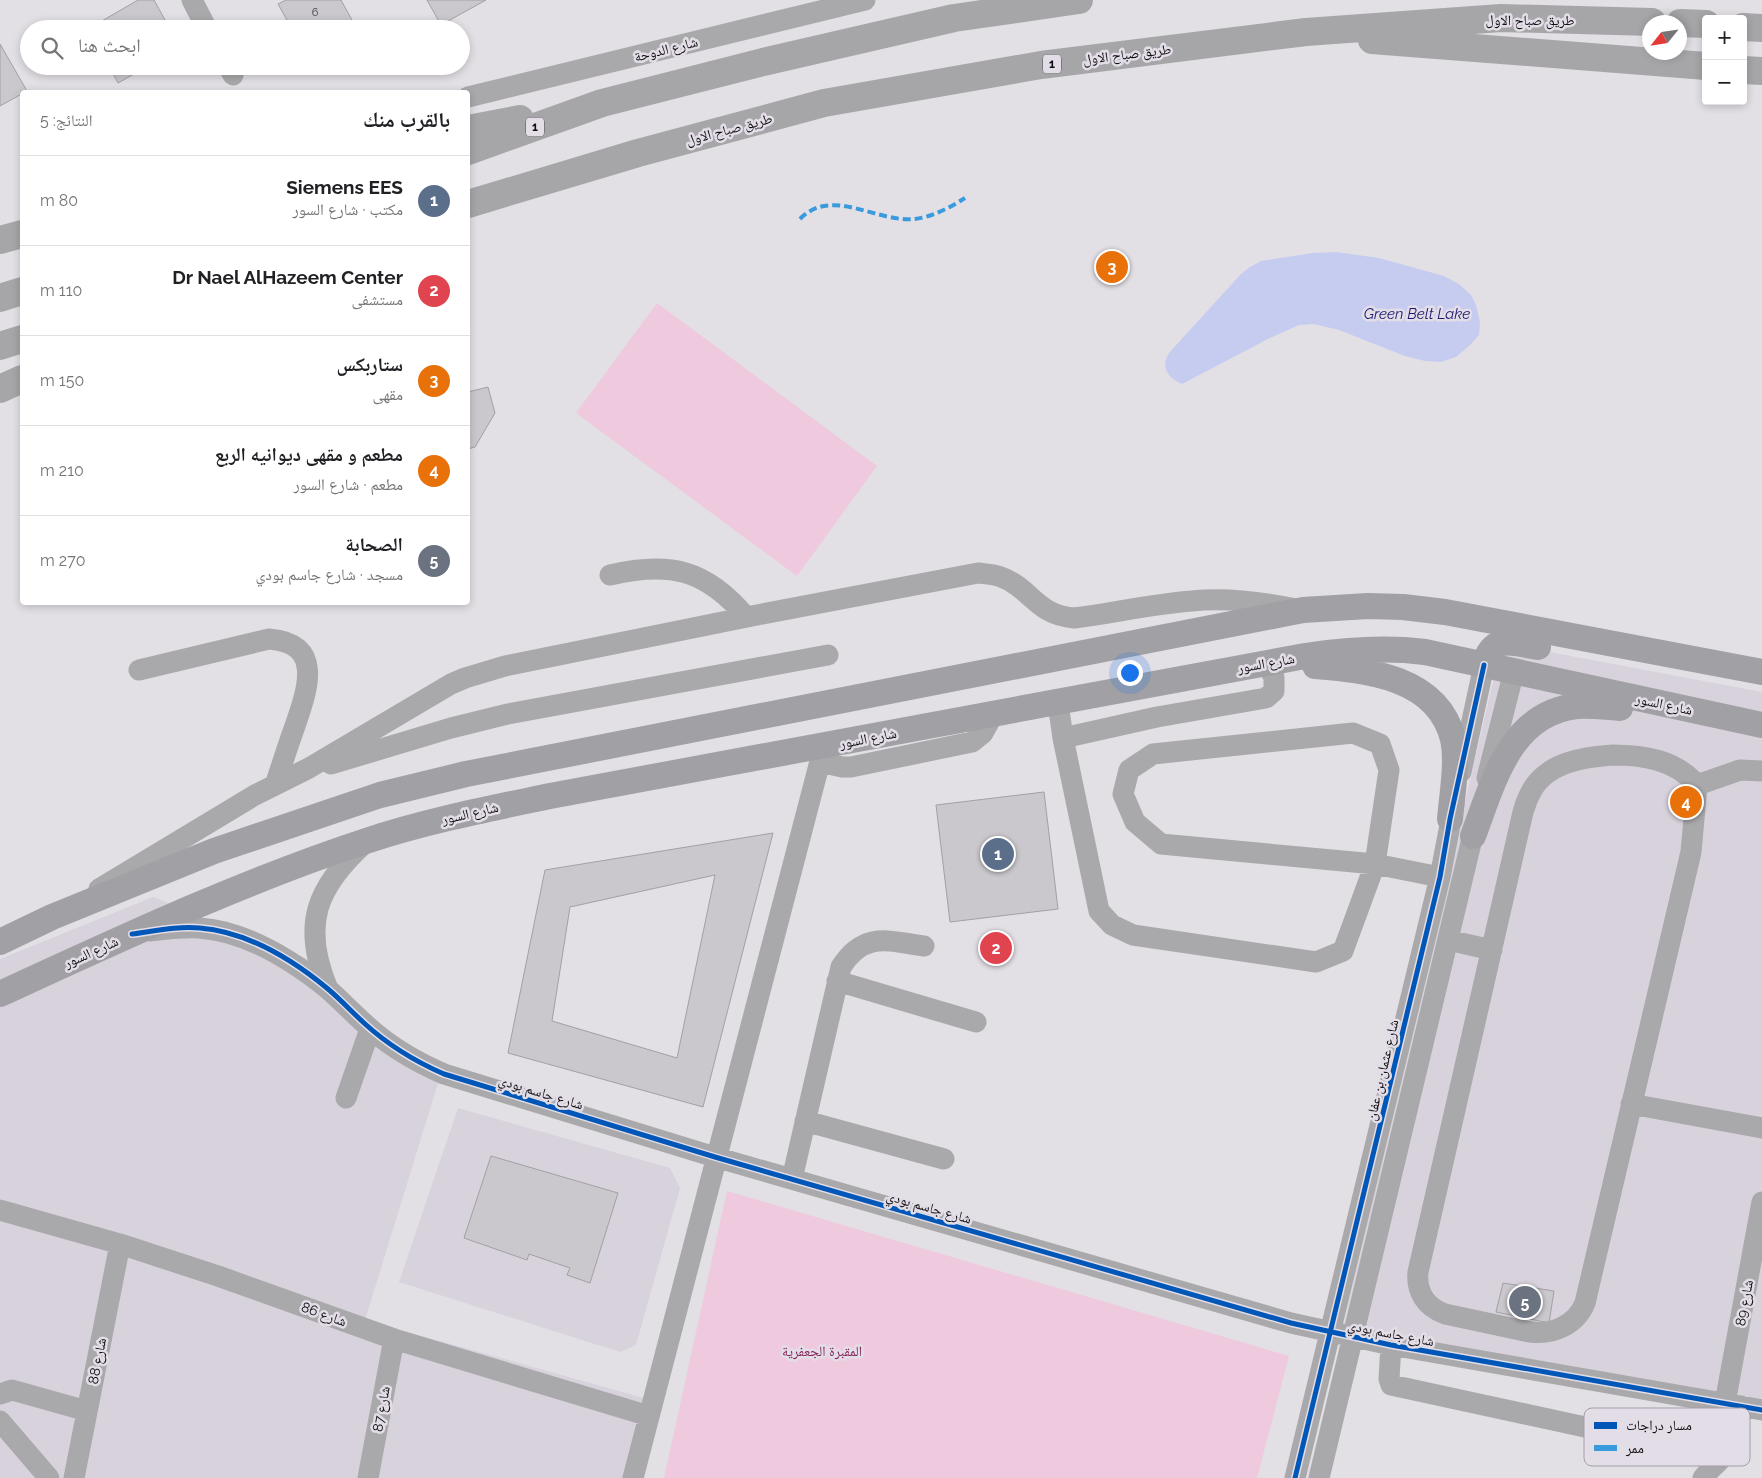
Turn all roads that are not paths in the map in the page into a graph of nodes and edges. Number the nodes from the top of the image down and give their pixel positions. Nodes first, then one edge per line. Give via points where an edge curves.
1 (192, 0) edge
2 (865, 0) edge
3 (1079, 0) edge
4 (202, 20) edge
5 (1642, 22) edge
6 (1687, 23) edge
7 (1702, 24) edge
8 (1747, 27) edge
9 (1762, 28) edge
10 (1306, 32) junction
11 (1702, 66) edge
12 (1747, 70) edge
13 (1762, 71) edge
14 (470, 97) edge
15 (602, 103) junction
16 (470, 129) edge
17 (470, 150) edge
18 (470, 203) edge
19 (20, 235) edge
20 (0, 240) edge
21 (20, 292) edge
22 (0, 298) edge
23 (20, 340) edge
24 (0, 346) edge
25 (20, 380) edge
26 (0, 390) edge
27 (610, 575) dead end
28 (1303, 610) junction
29 (746, 617) junction
30 (1478, 619) junction
31 (1514, 643) junction
32 (1671, 654) junction
33 (828, 655) dead end
34 (1266, 663) junction
35 (1484, 665) junction
36 (139, 670) dead end
37 (1514, 671) junction
38 (1762, 672) edge
39 (1058, 703) junction
40 (1721, 716) junction
41 (1762, 725) edge
42 (1063, 738) junction
43 (822, 754) junction
44 (309, 768) junction
45 (1762, 771) edge
46 (275, 785) junction
47 (1697, 785) junction
48 (1450, 819) junction
49 (1473, 836) junction
50 (368, 840) junction
51 (1375, 864) junction
52 (1440, 877) junction
53 (52, 917) junction
54 (132, 934) junction
55 (1448, 940) junction
56 (0, 942) edge
57 (924, 946) dead end
58 (1492, 950) junction
59 (837, 981) junction
60 (328, 990) junction
61 (0, 994) edge
62 (976, 1022) dead end
63 (370, 1029) junction
64 (346, 1098) dead end
65 (1631, 1104) junction
66 (805, 1120) junction
67 (1762, 1128) edge
68 (715, 1157) junction
69 (944, 1159) dead end
70 (792, 1179) junction
71 (1762, 1202) edge
72 (0, 1210) edge
73 (120, 1244) junction
74 (1331, 1332) junction
75 (1354, 1337) junction
76 (394, 1339) junction
77 (1391, 1345) junction
78 (0, 1394) edge
79 (1733, 1405) junction
80 (1733, 1408) edge
81 (1762, 1410) edge
82 (88, 1411) junction
83 (649, 1416) junction
84 (0, 1421) edge
85 (1584, 1426) edge
86 (1713, 1466) edge
87 (49, 1478) edge
88 (74, 1478) edge
89 (368, 1478) edge
90 (633, 1478) edge
91 (1295, 1478) edge
92 (1319, 1478) edge
93 (1703, 1478) edge

1 - 4 street
2 - 14 street, شارع الدوحة
3 - 15 highway, 1 via 954,18
5 - 10 highway, طريق صباح الاول / 1 via 1501,18
6 - 7 highway
8 - 9 highway
10 - 11 highway via 1389,42
10 - 18 highway, طريق صباح الاول / 1 via 1041,65 824,103 638,153
12 - 13 highway
15 - 16 highway
15 - 17 highway, 1
19 - 20 highway
21 - 22 highway
23 - 24 highway
25 - 26 highway
27 - 29 street via 653,568 695,576 715,586
28 - 29 street via 1260,602 1193,600 1063,617 1044,609 1009,581 978,573
28 - 30 main road via 1382,606
28 - 53 main road via 466,774 380,795 214,851
29 - 44 street via 505,666 465,678
30 - 31 main road via 1500,627
30 - 32 main road
31 - 32 main road via 1606,657
31 - 35 main road via 1493,647
31 - 37 main road
32 - 38 main road
33 - 44 street via 518,712 451,728 334,764
34 - 35 main road, شارع السور via 1338,651 1398,649
34 - 39 main road, شارع السور
34 - 42 street via 1274,677 1274,691 1266,698
34 - 48 main road via 1380,674 1402,681 1428,700 1442,715 1453,740
35 - 37 main road, شارع السور
35 - 48 street, شارع عثمان بن عفان
36 - 46 street via 269,640 280,640 298,650 305,658 306,695
37 - 40 main road, شارع السور
37 - 49 street
39 - 42 street
39 - 43 main road, شارع السور
40 - 41 main road, شارع السور
40 - 49 main road via 1589,706 1566,708 1543,717 1520,735 1503,760
42 - 51 street via 1099,910 1112,925 1133,935 1316,962 1343,951
43 - 50 main road, شارع السور via 541,798
43 - 68 street
44 - 46 street
45 - 47 street via 1740,770
46 - 53 street
47 - 58 street via 1678,768 1632,755 1572,761 1539,781 1523,812
47 - 65 street via 1691,852
48 - 52 street, شارع عثمان بن عفان
49 - 55 street
50 - 54 main road, شارع السور via 282,871
50 - 60 street, شارع جاسم بودي via 335,874 319,905 315,946
51 - 51 street via 1161,844 1135,822 1123,794 1129,770 1153,754 1353,733 1380,744 1389,770
51 - 52 street
52 - 74 street, شارع عثمان بن عفان
53 - 56 main road
54 - 60 street, شارع جاسم بودي via 186,928 229,934 280,956
54 - 61 main road, شارع السور
55 - 58 street
55 - 75 street
57 - 59 street via 880,940 861,946 847,957
58 - 65 street via 1418,1272 1418,1286 1427,1303 1445,1314 1536,1332 1561,1328 1576,1318 1585,1303
59 - 62 street
59 - 66 street
60 - 63 street, شارع جاسم بودي
63 - 64 street
63 - 68 street, شارع جاسم بودي via 415,1060 444,1074
65 - 67 street
66 - 69 street
66 - 70 street
68 - 70 street, شارع جاسم بودي
68 - 83 street
70 - 74 street, شارع جاسم بودي
71 - 79 street, شارع 89
72 - 73 street, شارع 86
73 - 76 street, شارع 86
73 - 82 street, شارع 88
74 - 75 street, شارع جاسم بودي
74 - 91 street, شارع عثمان بن عفان
75 - 77 street, شارع جاسم بودي
75 - 92 street
76 - 83 street, شارع 86
76 - 89 street, شارع 87
77 - 79 street, شارع جاسم بودي
77 - 85 street via 1391,1384
78 - 82 street via 12,1390
79 - 80 street, شارع 89
79 - 81 street, شارع جاسم بودي
82 - 88 street, شارع 88
83 - 90 street
84 - 87 street
86 - 93 street, شارع 89

